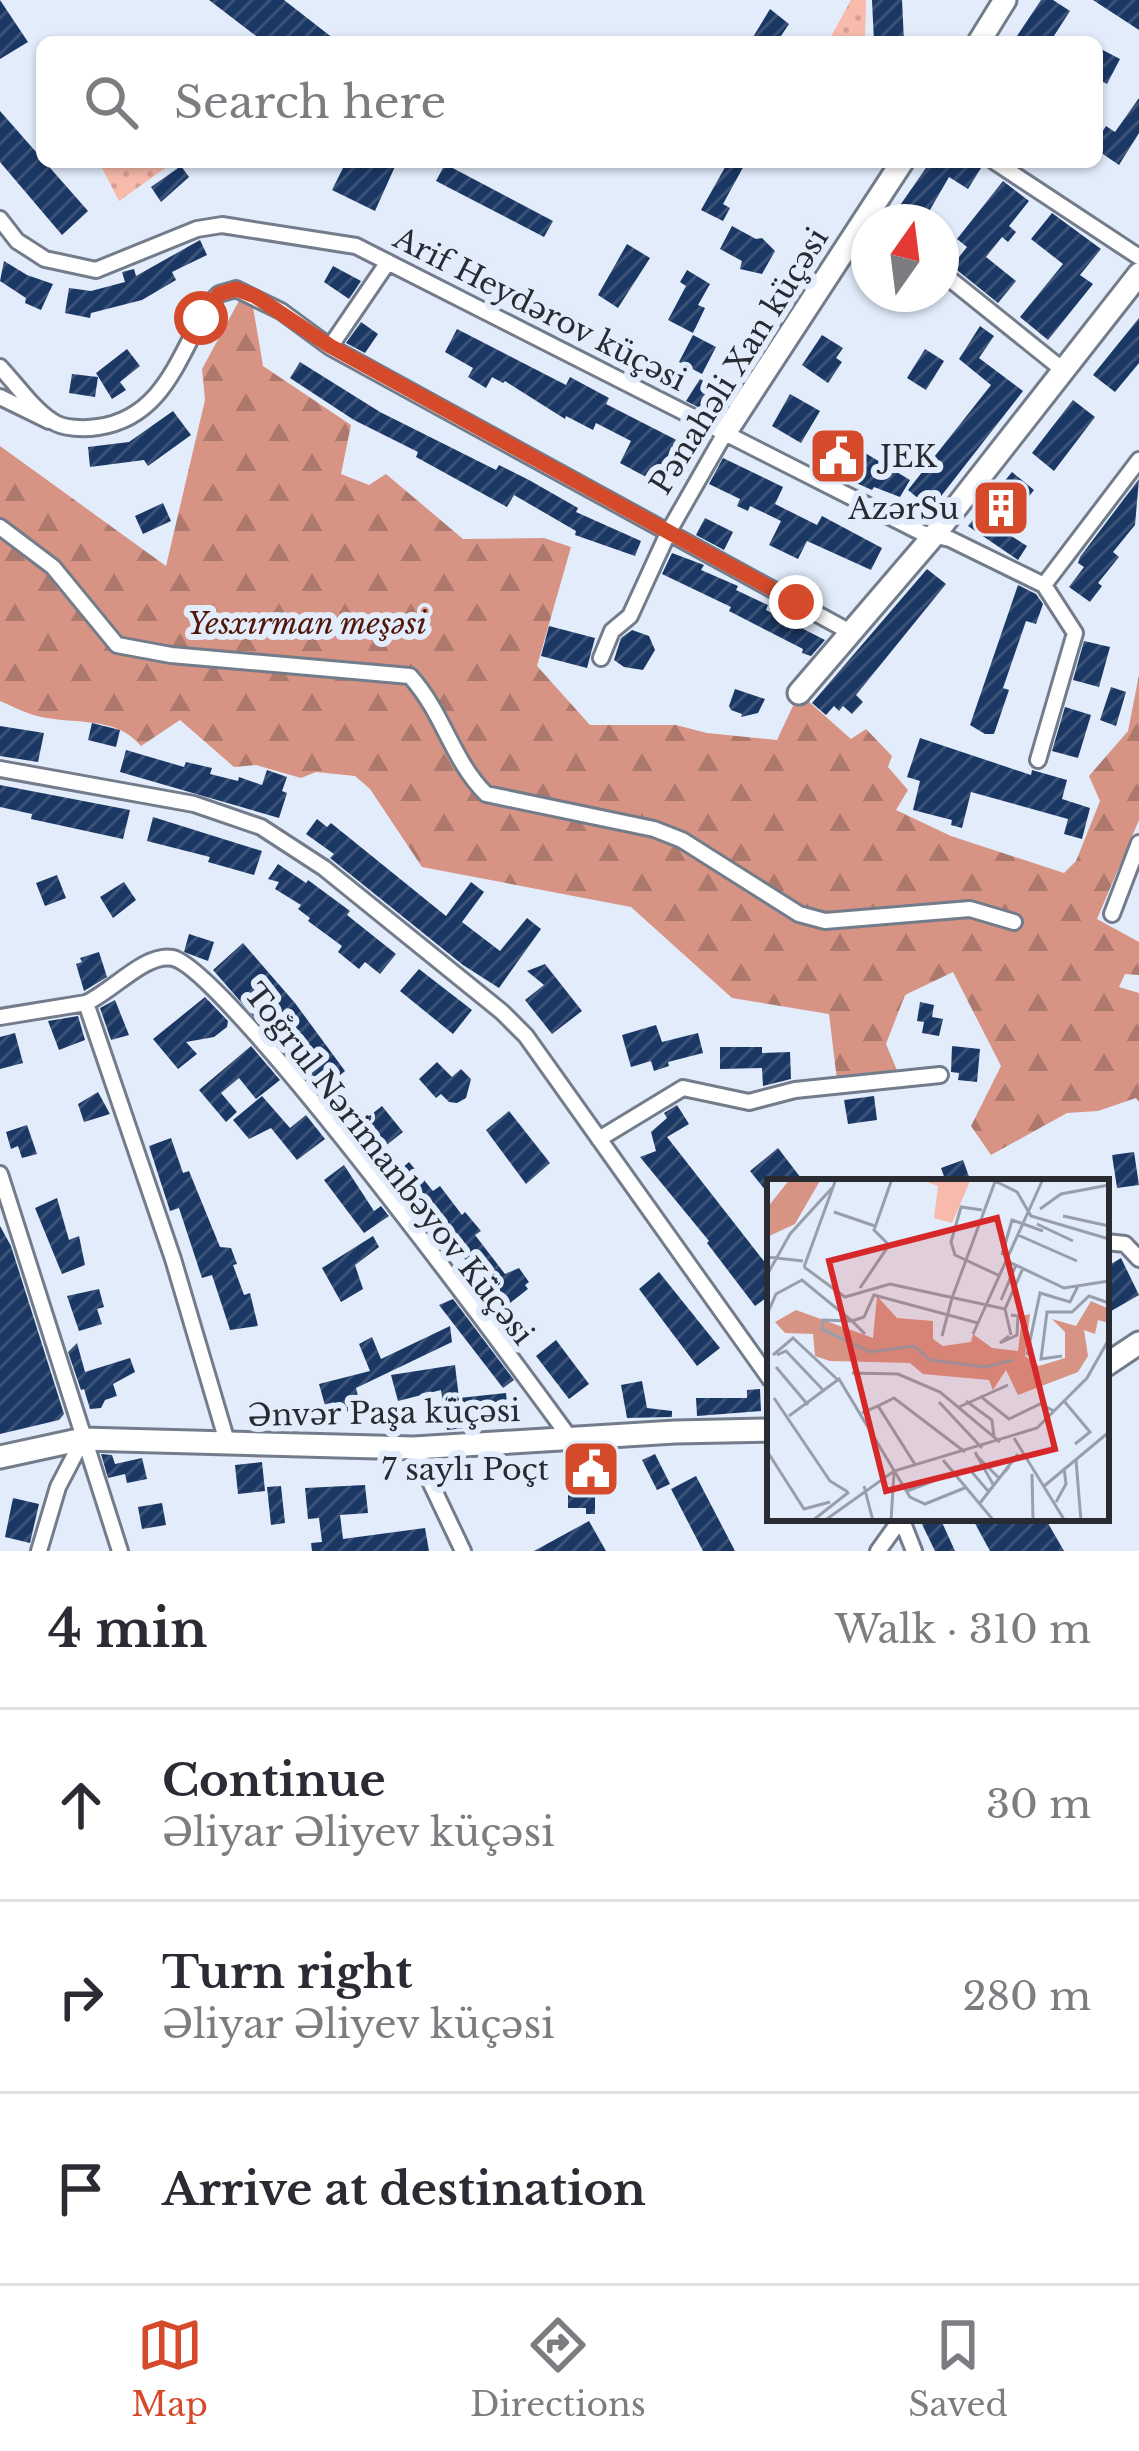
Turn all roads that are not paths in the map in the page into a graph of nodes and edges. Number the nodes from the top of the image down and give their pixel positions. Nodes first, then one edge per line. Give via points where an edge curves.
1 (1005, 0) edge
2 (983, 36) edge
3 (899, 168) edge
4 (1004, 168) edge
5 (881, 204) edge
6 (0, 219) edge
7 (851, 251) edge
8 (1139, 257) edge
9 (388, 262) junction
10 (1137, 281) edge
11 (959, 286) edge
12 (330, 346) junction
13 (0, 368) edge
14 (1063, 370) junction
15 (0, 397) edge
16 (53, 423) junction
17 (725, 433) junction
18 (1139, 460) edge
19 (0, 527) edge
20 (669, 531) junction
21 (936, 533) junction
22 (1044, 585) junction
23 (850, 632) junction
24 (601, 658) dead end
25 (799, 693) dead end
26 (1038, 760) dead end
27 (0, 769) edge
28 (1139, 844) edge
29 (1112, 914) dead end
30 (1015, 922) dead end
31 (86, 1003) junction
32 (0, 1017) edge
33 (940, 1076) dead end
34 (599, 1139) junction
35 (0, 1174) edge
36 (1109, 1242) edge
37 (1139, 1259) edge
38 (1139, 1343) edge
39 (1109, 1362) edge
40 (767, 1375) edge
41 (767, 1430) edge
42 (570, 1438) junction
43 (83, 1439) junction
44 (228, 1445) junction
45 (414, 1448) junction
46 (0, 1457) edge
47 (900, 1521) edge
48 (902, 1521) edge
49 (460, 1549) edge
50 (39, 1551) edge
51 (120, 1551) edge
52 (878, 1551) edge
53 (914, 1551) edge

1 - 2 street
3 - 5 street, Pənahəli Xan küçəsi
4 - 8 street
6 - 9 street, Arif Heydərov küçəsi via 45,259 96,270 221,225 356,246
7 - 17 street, Pənahəli Xan küçəsi
9 - 12 street
9 - 17 street, Arif Heydərov küçəsi
10 - 14 street
11 - 14 street
12 - 16 street via 236,289 211,302 158,397 138,414 86,429
12 - 20 street
13 - 16 street
14 - 21 street
15 - 16 street
17 - 20 street, Pənahəli Xan küçəsi
17 - 21 street, Arif Heydərov küçəsi
18 - 22 street
19 - 30 street via 53,567 118,645 410,676 486,794 654,829 799,914 825,921 970,909
20 - 23 street
20 - 24 street, Pənahəli Xan küçəsi
21 - 22 street, Arif Heydərov küçəsi
21 - 23 street
22 - 26 street via 1075,634
23 - 25 street
27 - 34 street via 194,805 287,841 502,1012
28 - 29 street
31 - 32 street, Toğrul Nərimanbəyov Küçəsi
31 - 42 street, Toğrul Nərimanbəyov Küçəsi via 156,958 202,975 276,1057
31 - 44 street
33 - 34 street via 749,1102 683,1088
34 - 40 street
35 - 43 street
36 - 37 street via 1125,1244
38 - 39 street
41 - 42 street, Ənvər Paşa küçəsi
42 - 45 street, Ənvər Paşa küçəsi
43 - 44 street, Ənvər Paşa küçəsi
43 - 46 street, Ənvər Paşa küçəsi
43 - 50 street
43 - 51 street
44 - 45 street, Ənvər Paşa küçəsi
45 - 49 street
47 - 52 street
48 - 53 street

